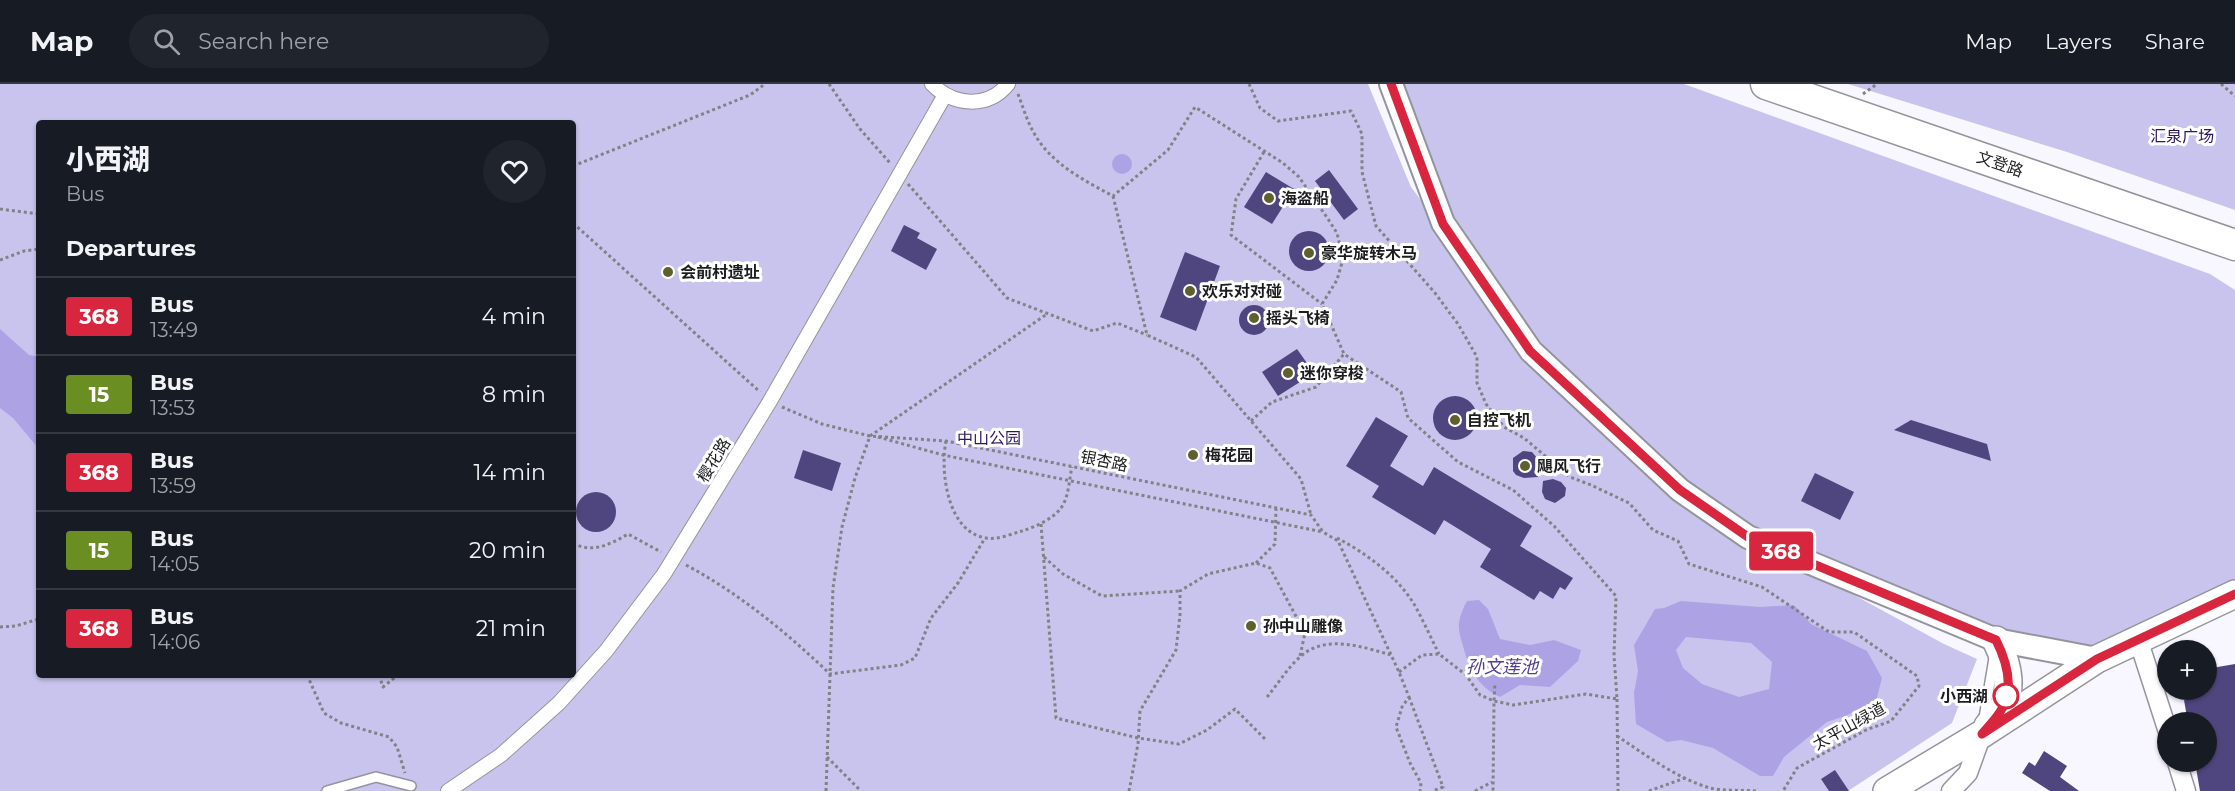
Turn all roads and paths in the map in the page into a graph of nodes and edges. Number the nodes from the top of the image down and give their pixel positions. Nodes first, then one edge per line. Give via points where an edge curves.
1 (765, 84) edge
2 (830, 84) edge
3 (932, 84) edge
4 (1391, 84) edge
5 (1766, 84) edge
6 (1814, 84) edge
7 (2221, 84) edge
8 (1013, 88) edge
9 (1867, 91) edge
10 (945, 95) junction
11 (2235, 96) edge
12 (1264, 152) junction
13 (576, 165) edge
14 (900, 174) junction
15 (1113, 196) junction
16 (0, 208) edge
17 (36, 214) edge
18 (576, 226) edge
19 (2235, 226) edge
20 (2235, 245) edge
21 (36, 249) edge
22 (0, 260) edge
23 (1322, 304) junction
24 (1047, 314) junction
25 (1147, 335) junction
26 (1344, 354) junction
27 (770, 401) junction
28 (1251, 421) junction
29 (870, 435) junction
30 (946, 441) junction
31 (943, 455) junction
32 (1072, 467) junction
33 (1069, 480) junction
34 (1276, 509) junction
35 (1311, 515) junction
36 (1276, 522) junction
37 (1041, 524) junction
38 (1323, 532) junction
39 (985, 538) junction
40 (576, 544) edge
41 (1044, 556) junction
42 (674, 558) junction
43 (1256, 563) junction
44 (1180, 591) junction
45 (2235, 594) edge
46 (36, 620) edge
47 (0, 627) edge
48 (2138, 639) junction
49 (1996, 640) junction
50 (1439, 654) junction
51 (1300, 656) junction
52 (1391, 656) junction
53 (2097, 659) junction
54 (1400, 672) junction
55 (830, 674) junction
56 (1917, 676) dead end
57 (308, 678) edge
58 (380, 678) edge
59 (394, 678) edge
60 (1495, 683) dead end
61 (1267, 697) dead end
62 (1409, 697) junction
63 (1617, 699) junction
64 (1494, 701) junction
65 (2162, 712) edge
66 (1982, 734) junction
67 (1617, 735) junction
68 (1138, 738) junction
69 (1268, 741) dead end
70 (827, 757) junction
71 (2180, 772) edge
72 (1685, 778) junction
73 (1493, 782) junction
74 (411, 786) joint
75 (1444, 789) edge
76 (327, 791) edge
77 (448, 791) edge
78 (826, 791) edge
79 (861, 791) edge
80 (1129, 791) edge
81 (1420, 791) edge
82 (1433, 791) edge
83 (1475, 791) edge
84 (1493, 791) edge
85 (1618, 791) edge
86 (1649, 791) edge
87 (1756, 791) edge
88 (1783, 791) edge
89 (1887, 791) edge
90 (1951, 791) edge
91 (2186, 791) edge

1 - 13 path via 750,95
2 - 14 path via 860,129
3 - 10 street
4 - 49 street via 1443,224 1530,351 1680,490 1748,537
5 - 20 main road, 文登路
6 - 9 main road, 文登路
7 - 11 path
8 - 10 street via 977,102 960,102
8 - 15 path via 1034,135 1050,153 1078,177
9 - 19 main road, 文登路 via 2005,150
10 - 14 street, 樱花路
12 - 15 path via 1195,107 1168,150
12 - 23 path via 1299,177 1336,233 1343,259 1337,280
12 - 23 path via 1236,199 1231,235
14 - 24 path via 1007,298
14 - 27 street, 樱花路
15 - 25 path
16 - 17 path
18 - 27 path, 银杏路
21 - 22 path
23 - 26 path
24 - 25 path via 1093,331 1117,323
24 - 29 path
25 - 28 path via 1196,357
26 - 28 path via 1316,387 1272,402
26 - 63 path via 1401,392 1408,418 1458,462 1513,490 1554,526 1616,596
27 - 29 path, 银杏路 via 822,424
27 - 42 street, 樱花路
28 - 35 path via 1301,479
29 - 30 path, 银杏路
29 - 31 path, 银杏路
29 - 55 path via 842,527 833,588
30 - 31 path
30 - 32 path, 银杏路
31 - 33 path, 银杏路
31 - 39 path via 947,495 963,527
32 - 33 path
32 - 34 path, 银杏路
33 - 36 path, 银杏路
33 - 37 path via 1061,508
34 - 35 path, 银杏路
34 - 36 path
35 - 38 path
36 - 38 path, 银杏路
36 - 43 path via 1275,544
37 - 39 path via 1002,537
37 - 41 path
38 - 50 path, 银杏路 via 1359,549 1398,584
38 - 52 path via 1338,541
39 - 55 path via 932,618 915,658 901,665
40 - 42 path via 605,547 628,534
41 - 44 path via 1063,574 1102,596
41 - 68 path via 1056,718
42 - 55 path via 721,584 790,637
42 - 77 street, 樱花路 via 606,651 559,703 501,755
43 - 44 path via 1208,574
43 - 51 path via 1270,568 1305,633
44 - 68 path via 1176,650 1140,711
45 - 48 main road
46 - 47 path
48 - 53 main road
48 - 65 street
49 - 53 street
49 - 66 main road via 2005,658 2009,686 2002,710
50 - 54 path via 1422,655
50 - 64 path via 1466,675 1480,695
51 - 52 path via 1318,645 1356,645
51 - 61 path
52 - 54 path
53 - 66 main road
54 - 62 path
55 - 70 path
56 - 88 path, 太平山绿道 via 1919,686 1891,721 1866,730 1797,768
57 - 74 path via 324,713 341,723 389,737 397,747
58 - 59 path via 383,687
60 - 64 path
62 - 75 path
62 - 81 path via 1396,726 1421,783
63 - 64 path via 1586,694 1514,705
63 - 67 path
64 - 73 path
66 - 89 main road
66 - 90 street via 1968,773
67 - 72 path
67 - 85 path
68 - 69 path via 1179,744 1235,709
68 - 80 path
70 - 78 path
70 - 79 path
71 - 91 street
72 - 86 path
72 - 87 path via 1712,789
73 - 83 path
73 - 84 path
74 - 76 lane via 376,777
75 - 82 path

